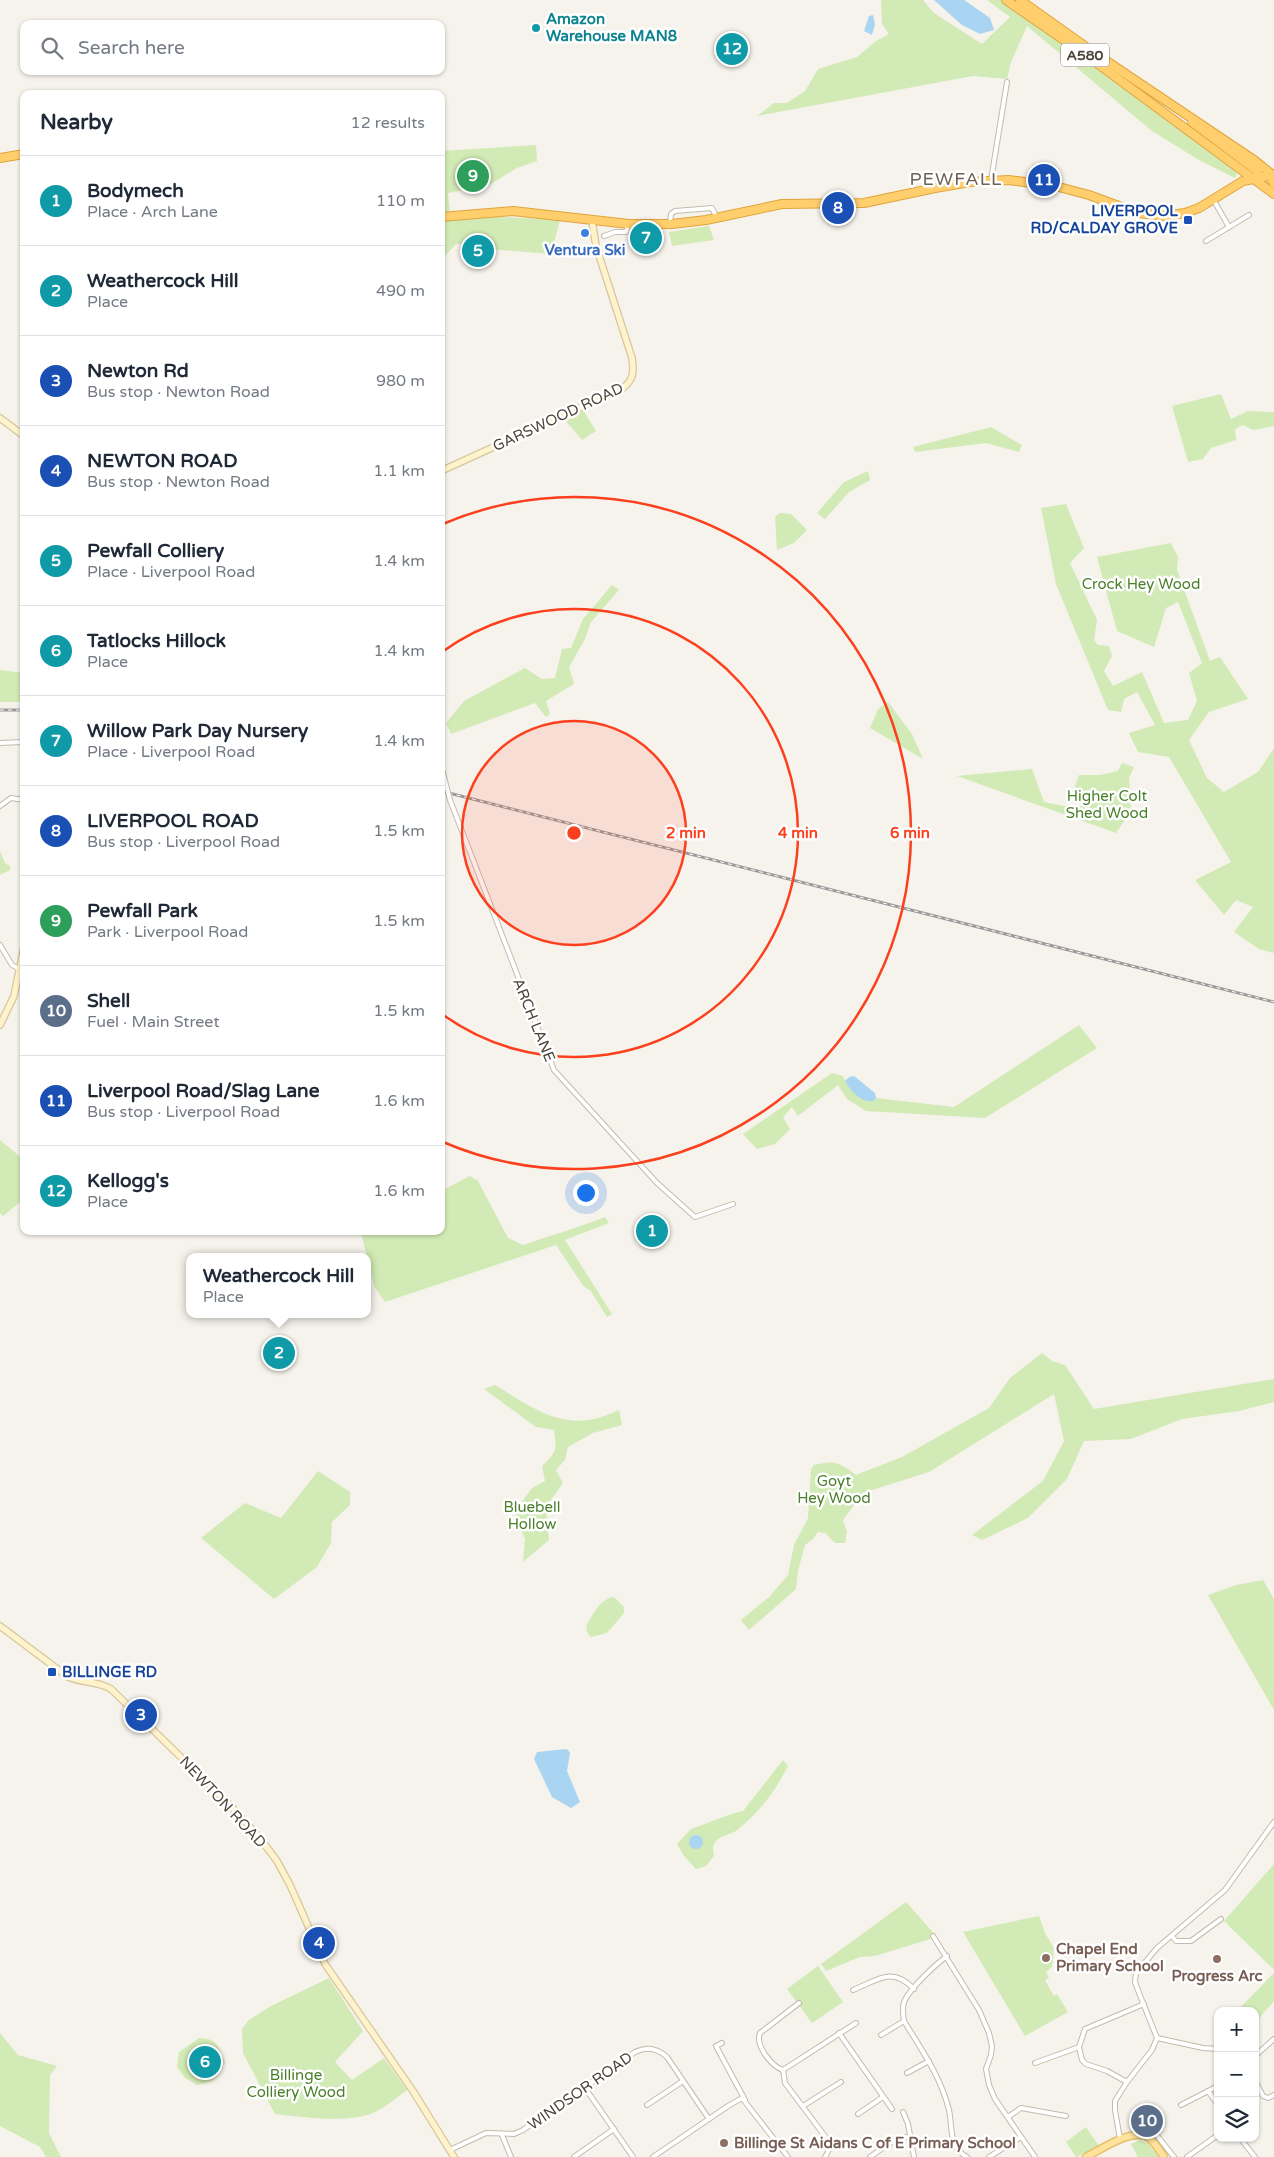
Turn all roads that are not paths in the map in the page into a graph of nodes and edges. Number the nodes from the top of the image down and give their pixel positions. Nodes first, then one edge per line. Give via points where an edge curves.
1 (1006, 0) edge
2 (1020, 0) edge
3 (1029, 7) edge
4 (1007, 82) dead end
5 (1182, 112) junction
6 (20, 155) edge
7 (0, 158) edge
8 (1238, 167) junction
9 (1273, 178) edge
10 (1257, 179) junction
11 (991, 180) junction
12 (1235, 185) junction
13 (1274, 194) edge
14 (1213, 199) junction
15 (1249, 215) dead end
16 (445, 217) edge
17 (717, 218) junction
18 (592, 221) junction
19 (629, 224) junction
20 (670, 224) junction
21 (1229, 227) junction
22 (610, 240) dead end
23 (1206, 241) dead end
24 (0, 418) edge
25 (20, 433) edge
26 (445, 469) edge
27 (20, 742) edge
28 (0, 743) edge
29 (445, 781) edge
30 (20, 799) edge
31 (0, 806) edge
32 (0, 945) edge
33 (20, 965) edge
34 (19, 969) junction
35 (0, 1025) edge
36 (733, 1204) dead end
37 (0, 1626) edge
38 (1274, 1822) edge
39 (1221, 1919) dead end
40 (933, 1936) dead end
41 (1172, 1936) junction
42 (947, 1956) junction
43 (914, 1989) junction
44 (853, 1990) dead end
45 (799, 2003) dead end
46 (1144, 2004) junction
47 (904, 2021) junction
48 (856, 2023) dead end
49 (838, 2033) junction
50 (881, 2035) dead end
51 (1156, 2038) junction
52 (1274, 2038) edge
53 (722, 2042) dead end
54 (1079, 2047) junction
55 (1214, 2049) edge
56 (1259, 2052) edge
57 (929, 2061) junction
58 (1035, 2063) dead end
59 (783, 2070) junction
60 (907, 2074) dead end
61 (684, 2081) junction
62 (840, 2082) dead end
63 (1127, 2082) junction
64 (585, 2088) junction
65 (1214, 2088) edge
66 (1259, 2088) edge
67 (1208, 2091) junction
68 (1274, 2095) edge
69 (883, 2097) junction
70 (1214, 2099) edge
71 (746, 2100) junction
72 (647, 2105) dead end
73 (1182, 2105) dead end
74 (803, 2106) junction
75 (892, 2109) dead end
76 (903, 2112) dead end
77 (858, 2114) dead end
78 (1066, 2116) dead end
79 (1008, 2117) junction
80 (709, 2119) junction
81 (614, 2129) junction
82 (1155, 2133) dead end
83 (502, 2135) junction
84 (911, 2137) junction
85 (1021, 2138) junction
86 (1214, 2138) edge
87 (1121, 2140) junction
88 (1243, 2142) edge
89 (450, 2150) junction
90 (962, 2156) edge
91 (454, 2157) edge
92 (511, 2157) edge
93 (574, 2157) edge
94 (633, 2157) edge
95 (653, 2157) edge
96 (788, 2157) edge
97 (824, 2157) edge
98 (870, 2157) edge
99 (914, 2157) edge
100 (968, 2157) edge
101 (989, 2157) edge
102 (1035, 2157) edge
103 (1086, 2157) edge
104 (1164, 2157) edge
105 (1174, 2157) edge
106 (1187, 2157) edge
107 (1255, 2157) edge

1 - 3 highway, A580
2 - 3 highway, A580
3 - 5 highway, A580
3 - 8 highway, A580
4 - 11 street
5 - 9 highway, A580
5 - 10 highway via 1256,170
6 - 7 highway
8 - 10 highway, A580
8 - 12 highway via 1240,174
9 - 10 highway
10 - 12 highway
10 - 13 highway, A580
11 - 14 highway via 1056,186 1154,216 1185,213
11 - 17 highway via 864,203 782,204
12 - 14 highway
14 - 21 street
15 - 21 street
16 - 18 highway via 503,210
17 - 20 highway
17 - 20 street via 712,208 683,210 671,214
18 - 19 highway
18 - 26 main road, GARSWOOD ROAD via 596,246 632,358 632,381
19 - 20 highway
19 - 22 street via 626,232 606,236
21 - 23 street
24 - 25 main road
27 - 28 street
29 - 36 street, ARCH LANE, bridge via 554,1070 657,1183 694,1217
30 - 31 street via 11,798
32 - 34 street via 12,965
33 - 34 main road
34 - 35 main road via 14,996
37 - 89 main road, NEWTON ROAD via 68,1678 95,1682 111,1689 214,1788 259,1837 285,1874 325,1964
38 - 41 street via 1225,1890
39 - 41 street via 1191,1941 1176,1941
40 - 42 street
41 - 46 street via 1136,1973 1135,1982
42 - 43 street via 933,1966
42 - 79 street via 985,2022 992,2050 986,2075 995,2099
43 - 44 street via 902,1978 893,1976
43 - 47 street via 902,2009
45 - 59 street via 758,2036 772,2064
46 - 51 street
46 - 54 street via 1085,2029
47 - 50 street
47 - 57 street
48 - 49 street
49 - 59 street
49 - 69 street
51 - 55 street
51 - 63 street via 1152,2050
52 - 56 street
53 - 71 street via 716,2046
54 - 58 street
54 - 63 street via 1086,2064 1107,2070
57 - 60 street
57 - 90 street via 940,2082 949,2110 952,2136
59 - 74 street via 783,2079
61 - 64 street, WINDSOR ROAD via 662,2053 645,2048
61 - 72 street
61 - 80 street, WINDSOR ROAD
62 - 74 street
63 - 87 street via 1115,2101
64 - 81 street
64 - 83 street, WINDSOR ROAD via 523,2130
65 - 67 street
66 - 68 street via 1263,2096
67 - 70 street
67 - 73 street
69 - 75 street
69 - 77 street
71 - 80 street via 740,2098
71 - 96 street
74 - 97 street via 830,2145
76 - 84 street
78 - 79 street via 1021,2108
79 - 85 street
80 - 95 street
81 - 93 street
81 - 94 street
82 - 105 street
83 - 89 street, WINDSOR ROAD via 486,2133
83 - 92 street
84 - 98 street via 892,2142
84 - 99 street
85 - 101 street
85 - 102 street
86 - 106 street
87 - 103 main road
87 - 104 main road via 1141,2134 1150,2138
88 - 107 street
89 - 91 main road, NEWTON ROAD
90 - 100 street

